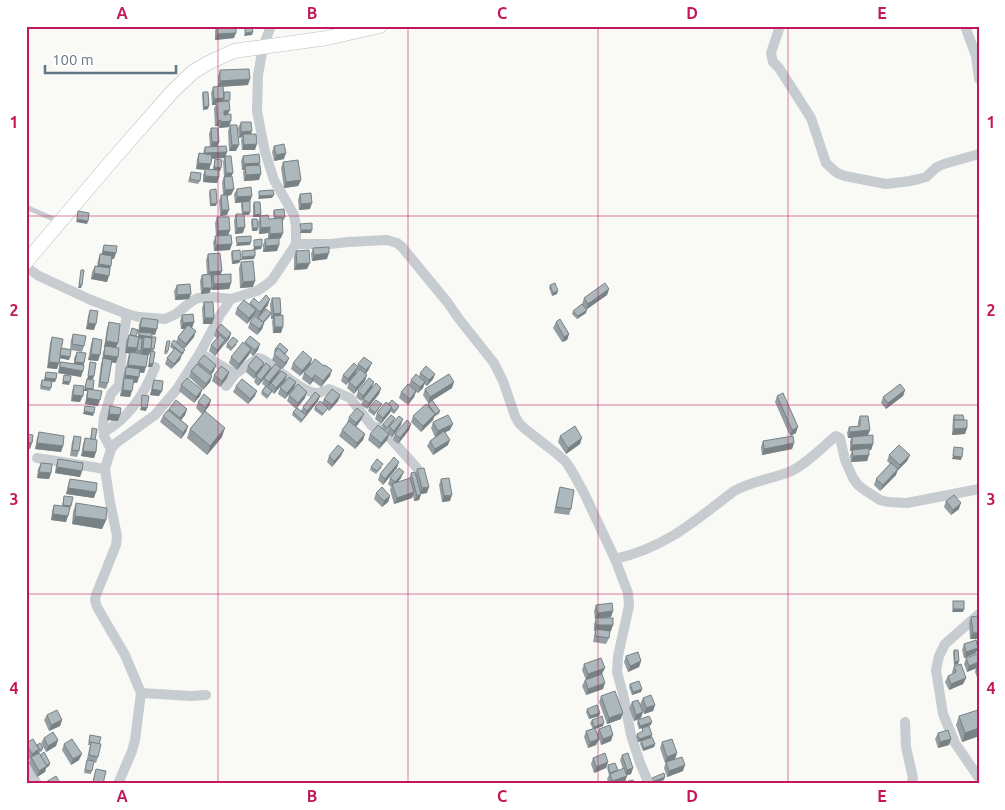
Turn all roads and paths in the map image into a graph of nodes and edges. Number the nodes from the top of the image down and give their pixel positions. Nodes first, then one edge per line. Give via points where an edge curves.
1 (271, 26) edge
2 (380, 26) edge
3 (780, 26) edge
4 (965, 26) edge
5 (263, 47) junction
6 (979, 79) edge
7 (979, 154) edge
8 (26, 207) edge
9 (61, 222) junction
10 (296, 244) junction
11 (31, 270) edge
12 (231, 299) junction
13 (127, 314) junction
14 (200, 353) junction
15 (155, 367) edge
16 (235, 374) junction
17 (226, 386) dead end
18 (104, 432) junction
19 (111, 450) junction
20 (37, 458) dead end
21 (417, 468) edge
22 (105, 469) junction
23 (979, 489) edge
24 (615, 559) junction
25 (979, 614) edge
26 (141, 693) junction
27 (206, 695) dead end
28 (905, 722) dead end
29 (26, 765) edge
30 (979, 778) edge
31 (37, 784) edge
32 (118, 784) edge
33 (649, 784) edge
34 (911, 784) edge

1 - 5 street
2 - 5 street
3 - 7 street via 771,53 773,62 811,118 826,163 837,173 886,184 919,180 937,167
4 - 6 street via 976,56
5 - 9 street via 234,51 194,72 172,92
5 - 10 street via 258,75 258,120 274,180 294,215
8 - 9 lane
9 - 11 street
10 - 12 street via 272,280 257,290
10 - 24 street via 387,240 402,247 494,363 519,423 566,462
11 - 13 street
12 - 13 street via 195,299 165,319
12 - 14 street
13 - 18 street via 119,385 107,405
14 - 16 street
14 - 19 street via 158,412
15 - 18 street via 147,387 133,406 122,420
16 - 17 street
16 - 21 street via 260,359 310,392 329,389 347,396 372,426 382,429
18 - 19 street
19 - 22 street
20 - 22 street
22 - 26 street via 117,536 95,600 125,655
23 - 24 street via 907,504 880,500 866,492 853,478 840,438 836,436 798,467 742,486 660,544
24 - 33 street via 630,606 617,672 631,735
25 - 30 street via 945,644 936,670 946,721 955,743
26 - 27 street
26 - 32 street via 135,740
28 - 34 street via 906,747 913,778
29 - 31 street

